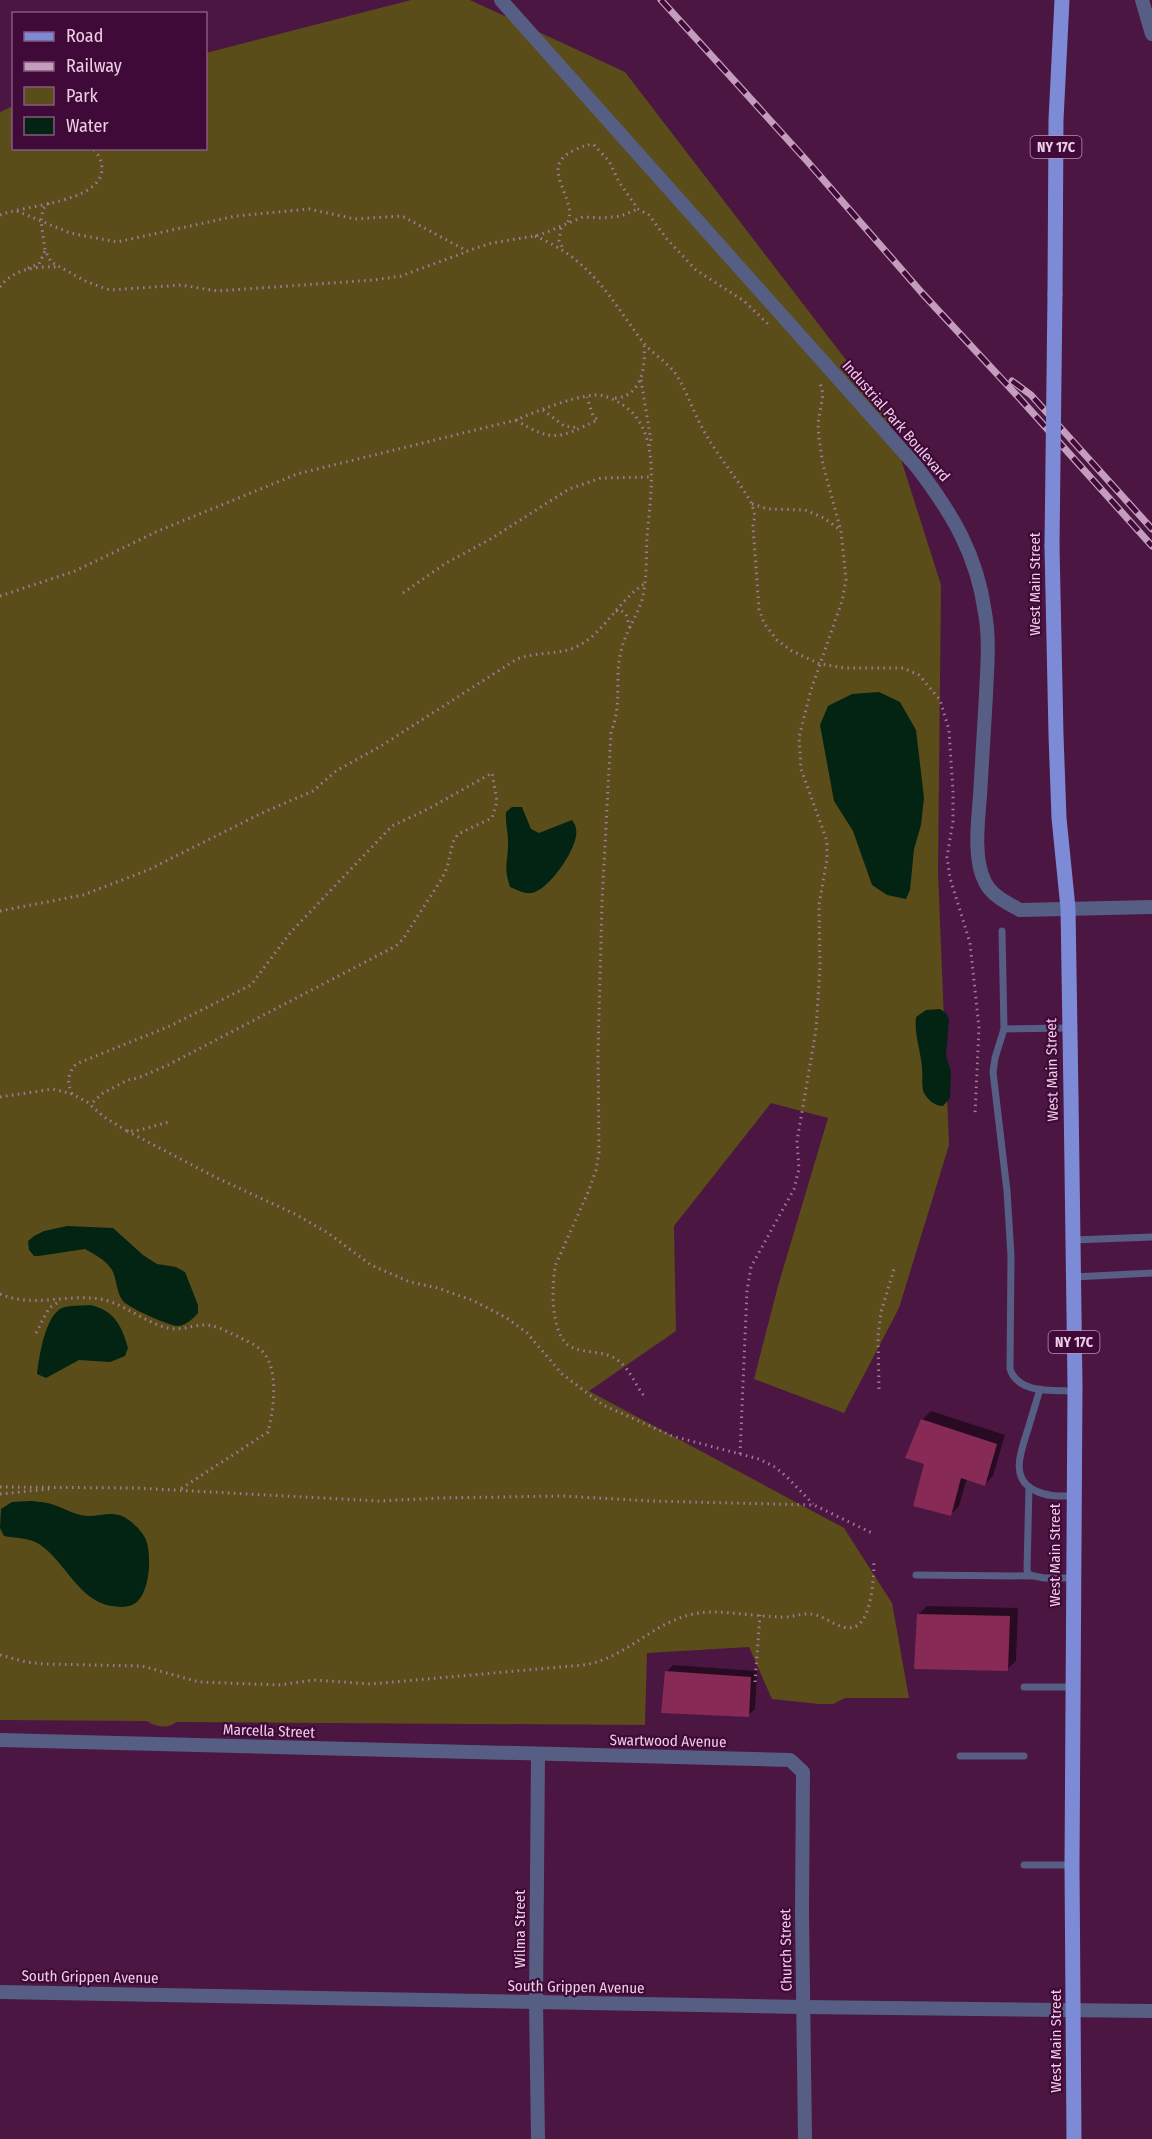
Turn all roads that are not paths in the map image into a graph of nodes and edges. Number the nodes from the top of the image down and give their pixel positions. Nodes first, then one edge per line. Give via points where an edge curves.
1 (501, 0) edge
2 (1062, 0) edge
3 (1142, 0) edge
4 (1152, 34) edge
5 (1152, 907) edge
6 (1068, 908) junction
7 (1002, 931) dead end
8 (1069, 1028) junction
9 (1004, 1029) junction
10 (1152, 1237) edge
11 (1073, 1240) junction
12 (1152, 1273) edge
13 (1073, 1277) junction
14 (1040, 1389) junction
15 (1075, 1391) junction
16 (1029, 1487) junction
17 (1073, 1496) junction
18 (916, 1575) dead end
19 (1032, 1576) junction
20 (1073, 1578) junction
21 (1024, 1687) dead end
22 (1073, 1687) junction
23 (0, 1740) edge
24 (538, 1754) junction
25 (960, 1756) dead end
26 (1024, 1756) dead end
27 (796, 1764) joint
28 (1024, 1864) dead end
29 (1072, 1865) junction
30 (0, 1992) edge
31 (536, 2002) junction
32 (804, 2007) junction
33 (1074, 2011) junction
34 (1152, 2011) edge
35 (538, 2139) edge
36 (805, 2139) edge
37 (1074, 2139) edge

1 - 6 street, Industrial Park Boulevard via 916,466 943,502 970,554 989,641 979,867 985,884 1020,910
2 - 6 main road, West Main Street / NY 17C, bridge via 1056,120 1052,546 1059,818
3 - 4 street
5 - 6 street, Industrial Park Boulevard
6 - 8 main road, West Main Street / NY 17C
7 - 9 lane
8 - 9 lane
8 - 11 main road, West Main Street / NY 17C
9 - 14 lane via 993,1072 1011,1245 1010,1369 1017,1381
10 - 11 lane
11 - 13 main road, West Main Street / NY 17C
12 - 13 lane
13 - 15 main road, West Main Street / NY 17C
14 - 15 lane
14 - 16 lane via 1019,1459 1021,1476
15 - 17 main road, West Main Street / NY 17C
16 - 17 lane via 1049,1495
16 - 19 lane via 1027,1570
17 - 20 main road, West Main Street / NY 17C
18 - 19 lane
19 - 20 lane
20 - 22 main road, West Main Street / NY 17C
21 - 22 lane
22 - 29 main road, West Main Street / NY 17C
23 - 24 street, Marcella Street
24 - 27 street, Swartwood Avenue via 790,1760
24 - 31 street, Wilma Street
25 - 26 lane
27 - 32 street, Church Street via 803,1772
28 - 29 lane
29 - 33 main road, West Main Street / NY 17C
30 - 31 street, South Grippen Avenue
31 - 32 street, South Grippen Avenue
31 - 35 street, Wilma Street
32 - 33 street, South Grippen Avenue
32 - 36 street, Church Street
33 - 34 street, South Grippen Avenue
33 - 37 main road, West Main Street / NY 17C

